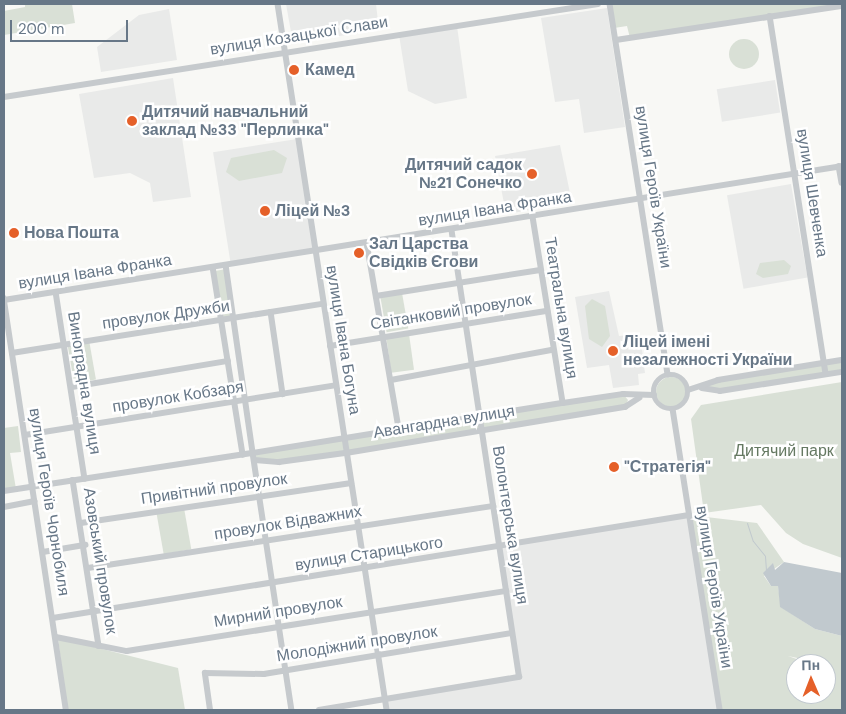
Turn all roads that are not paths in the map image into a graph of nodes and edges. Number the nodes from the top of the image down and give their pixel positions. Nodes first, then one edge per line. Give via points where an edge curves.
1 (278, 4) edge
2 (598, 4) edge
3 (610, 4) edge
4 (842, 6) edge
5 (770, 16) junction
6 (616, 40) junction
7 (284, 52) junction
8 (4, 97) edge
9 (841, 166) edge
10 (795, 173) junction
11 (842, 184) edge
12 (642, 200) junction
13 (533, 217) junction
14 (451, 230) junction
15 (367, 243) junction
16 (315, 251) junction
17 (226, 265) junction
18 (212, 267) junction
19 (540, 270) junction
20 (456, 283) junction
21 (56, 292) junction
22 (376, 296) junction
23 (4, 299) edge
24 (323, 304) junction
25 (547, 311) junction
26 (271, 312) junction
27 (234, 318) junction
28 (221, 320) junction
29 (463, 324) junction
30 (382, 337) junction
31 (64, 344) junction
32 (330, 346) junction
33 (552, 350) junction
34 (12, 353) junction
35 (842, 360) edge
36 (228, 361) junction
37 (824, 363) junction
38 (471, 365) junction
39 (842, 372) edge
40 (668, 374) junction
41 (826, 374) junction
42 (391, 380) junction
43 (336, 385) junction
44 (72, 387) junction
45 (702, 388) junction
46 (688, 390) junction
47 (283, 394) junction
48 (654, 396) junction
49 (641, 397) junction
50 (247, 400) junction
51 (236, 401) junction
52 (563, 403) junction
53 (673, 409) junction
54 (478, 416) junction
55 (78, 426) junction
56 (399, 429) junction
57 (481, 430) junction
58 (25, 435) junction
59 (344, 438) junction
60 (346, 452) junction
61 (253, 453) junction
62 (243, 454) junction
63 (256, 460) junction
64 (85, 479) junction
65 (73, 480) junction
66 (351, 483) junction
67 (32, 487) junction
68 (4, 491) edge
69 (260, 496) junction
70 (34, 501) junction
71 (493, 506) junction
72 (4, 507) edge
73 (689, 515) junction
74 (81, 523) junction
75 (358, 527) junction
76 (267, 541) junction
77 (85, 545) junction
78 (499, 547) junction
79 (43, 552) junction
80 (88, 568) junction
81 (364, 569) junction
82 (273, 583) junction
83 (506, 590) junction
84 (95, 611) junction
85 (371, 611) junction
86 (53, 618) junction
87 (279, 626) junction
88 (512, 632) junction
89 (56, 637) junction
90 (99, 646) junction
91 (378, 655) junction
92 (286, 670) junction
93 (385, 699) junction
94 (66, 710) edge
95 (210, 710) edge
96 (292, 710) edge
97 (319, 710) edge
98 (386, 710) edge
99 (720, 710) edge

1 - 7 street, вулиця Івана Богуна
2 - 7 street, вулиця Козацької Слави
3 - 6 street, вулиця Героїв України
4 - 5 street
5 - 6 street
5 - 10 street, вулиця Шевченка
6 - 12 street, вулиця Героїв України
7 - 8 street, вулиця Козацької Слави
7 - 16 street, вулиця Івана Богуна
9 - 10 street, вулиця Івана Франка
9 - 11 street
10 - 12 street, вулиця Івана Франка
10 - 37 street, вулиця Шевченка
12 - 13 street, вулиця Івана Франка
12 - 40 street, вулиця Героїв України
13 - 14 street, вулиця Івана Франка
13 - 19 street, Театральна вулиця
14 - 15 street, вулиця Івана Франка
14 - 20 street, Волонтерська вулиця
15 - 16 street, вулиця Івана Франка
15 - 22 street
16 - 17 street, вулиця Івана Франка
16 - 24 street, вулиця Івана Богуна
17 - 18 street, вулиця Івана Франка
17 - 27 street
18 - 21 street, вулиця Івана Франка
18 - 28 street
19 - 20 street
19 - 25 street, Театральна вулиця
20 - 22 street
20 - 29 street, Волонтерська вулиця
21 - 23 street, вулиця Івана Франка
21 - 31 street, Виноградна вулиця
22 - 30 street
23 - 34 street, вулиця Героїв Чорнобиля
24 - 26 street, провулок Дружби
24 - 32 street, вулиця Івана Богуна
25 - 29 street, Світанковий провулок
25 - 33 street, Театральна вулиця
26 - 27 street, провулок Дружби
26 - 47 street
27 - 28 street, провулок Дружби
27 - 50 street
28 - 31 street, провулок Дружби
28 - 36 street
29 - 30 street, Світанковий провулок
29 - 38 street, Волонтерська вулиця
30 - 32 street, Світанковий провулок
30 - 42 street
31 - 34 street, провулок Дружби
31 - 44 street, Виноградна вулиця
32 - 43 street, вулиця Івана Богуна
33 - 38 street
33 - 52 street, Театральна вулиця
34 - 58 street, вулиця Героїв Чорнобиля
35 - 37 street
36 - 44 street
36 - 51 street
37 - 41 street, вулиця Шевченка
37 - 45 street via 718,380
38 - 42 street
38 - 54 street, Волонтерська вулиця
39 - 41 street
40 - 46 street via 683,380
40 - 48 street via 655,384
41 - 45 street via 720,391
42 - 56 street
43 - 47 street, провулок Кобзаря
43 - 59 street, вулиця Івана Богуна
44 - 55 street, Виноградна вулиця
45 - 46 street
46 - 53 street via 684,402
47 - 50 street, провулок Кобзаря
48 - 49 street, Авангардна вулиця
48 - 53 street via 661,406
49 - 52 street, Авангардна вулиця via 623,394
49 - 57 street, Авангардна вулиця via 625,407
50 - 51 street, провулок Кобзаря
50 - 61 street
51 - 55 street, провулок Кобзаря
51 - 62 street
52 - 54 street, Авангардна вулиця
53 - 73 street, вулиця Героїв України
54 - 56 street, Авангардна вулиця
54 - 57 street, Волонтерська вулиця
55 - 58 street, провулок Кобзаря
55 - 64 street, Виноградна вулиця
56 - 59 street, Авангардна вулиця
57 - 60 street, Авангардна вулиця
57 - 71 street, Волонтерська вулиця
58 - 67 street, вулиця Героїв Чорнобиля
59 - 60 street, вулиця Івана Богуна
59 - 61 street, Авангардна вулиця
60 - 63 street, Авангардна вулиця via 278,462
60 - 66 street, вулиця Івана Богуна
61 - 62 street, Авангардна вулиця
61 - 63 street
62 - 64 street, Авангардна вулиця
63 - 69 street
64 - 65 street, Авангардна вулиця
65 - 67 street, Авангардна вулиця
65 - 74 street, Азовський провулок
66 - 69 street, Привітний провулок
66 - 75 street, вулиця Івана Богуна
67 - 68 street, Авангардна вулиця
67 - 70 street, вулиця Героїв Чорнобиля
69 - 74 street, Привітний провулок
69 - 76 street
70 - 72 street
70 - 79 street, вулиця Героїв Чорнобиля
71 - 75 street, провулок Відважних
71 - 78 street, Волонтерська вулиця
73 - 78 street, вулиця Старицького
73 - 99 street, вулиця Героїв України
74 - 77 street, Азовський провулок
75 - 76 street, провулок Відважних
75 - 81 street, вулиця Івана Богуна
76 - 80 street, провулок Відважних
76 - 82 street
77 - 79 street
77 - 80 street, Азовський провулок
78 - 81 street, вулиця Старицького
78 - 83 street, Волонтерська вулиця
79 - 86 street, вулиця Героїв Чорнобиля
80 - 84 street, Азовський провулок
81 - 82 street, вулиця Старицького
81 - 85 street, вулиця Івана Богуна
82 - 84 street, вулиця Старицького
82 - 87 street
83 - 85 street, Мирний провулок
83 - 88 street, Волонтерська вулиця
84 - 86 street, вулиця Старицького
84 - 90 street, Азовський провулок
85 - 87 street, Мирний провулок
85 - 91 street, вулиця Івана Богуна
86 - 89 street, вулиця Героїв Чорнобиля
87 - 90 street, Мирний провулок via 126,651
87 - 92 street
88 - 91 street, Молодіжний провулок
88 - 93 street, Волонтерська вулиця via 519,677
89 - 90 street, Мирний провулок
89 - 94 street, вулиця Героїв Чорнобиля
91 - 92 street, Молодіжний провулок
91 - 93 street, вулиця Івана Богуна
92 - 95 street, Молодіжний провулок via 244,675 205,673
92 - 96 street
93 - 97 street
93 - 98 street, вулиця Івана Богуна

